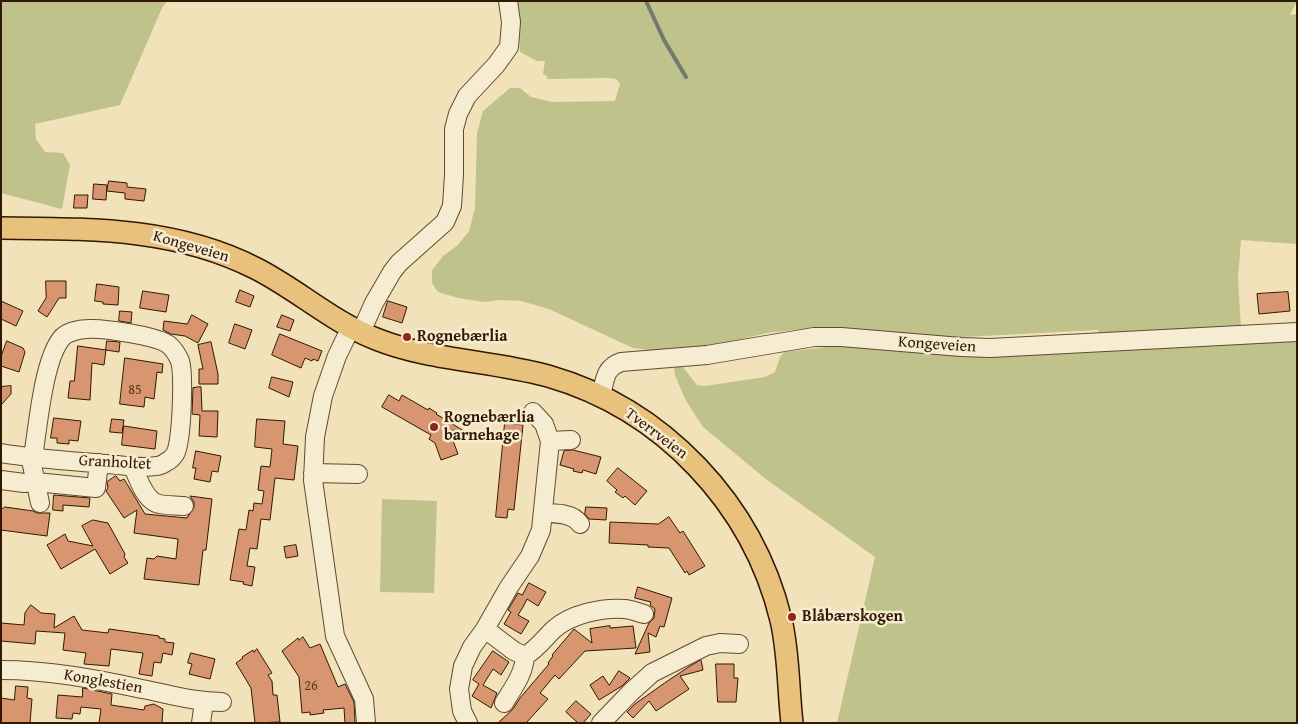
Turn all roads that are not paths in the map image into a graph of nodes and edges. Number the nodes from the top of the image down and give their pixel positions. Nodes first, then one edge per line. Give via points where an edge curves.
1 (508, 1) edge
2 (1, 228) edge
3 (356, 330) junction
4 (1297, 332) edge
5 (601, 396) junction
6 (533, 412) dead end
7 (571, 440) dead end
8 (550, 441) junction
9 (1, 453) edge
10 (33, 457) junction
11 (99, 463) junction
12 (133, 467) junction
13 (312, 473) junction
14 (358, 474) dead end
15 (1, 480) edge
16 (36, 482) junction
17 (40, 503) dead end
18 (184, 506) dead end
19 (543, 513) junction
20 (580, 524) dead end
21 (644, 614) dead end
22 (485, 629) junction
23 (739, 644) dead end
24 (525, 656) junction
25 (1, 670) edge
26 (204, 702) junction
27 (222, 702) dead end
28 (504, 704) dead end
29 (789, 717) edge
30 (201, 723) edge
31 (366, 723) edge
32 (468, 723) edge
33 (601, 723) edge

1 - 3 street via 511,22 509,47 467,96 454,128 452,206 445,222 392,272
2 - 3 main road, Kongeveien via 125,231 195,245 254,267
3 - 5 main road, Tverrveien via 406,349 548,376
3 - 13 street via 337,356 323,396
4 - 5 street, Kongeveien via 990,348 814,337 707,355 622,362 608,371
5 - 29 main road, Tverrveien via 636,416 680,450 718,490 748,534 764,566 780,619 788,662
6 - 8 street via 544,424
7 - 8 street
8 - 19 street
9 - 10 street, Granholtet
10 - 11 street, Granholtet
10 - 12 street, Granholtet via 48,368 60,340 67,333 106,330 170,345 180,360 179,441 175,454 157,466
10 - 16 street
11 - 12 street, Granholtet
11 - 16 street via 96,488
12 - 18 street via 147,495 157,504
13 - 14 street
13 - 31 street via 335,636 361,693
15 - 16 street
16 - 17 street
19 - 20 street via 570,516
19 - 22 street via 542,530 530,556
21 - 24 street via 626,610 577,615 563,622
22 - 24 street
22 - 32 street via 463,666 459,689 462,711
23 - 33 street via 706,646 652,673
24 - 28 street via 520,677
25 - 26 street, Konglestien via 98,680
26 - 27 street, Konglestien
26 - 30 street

